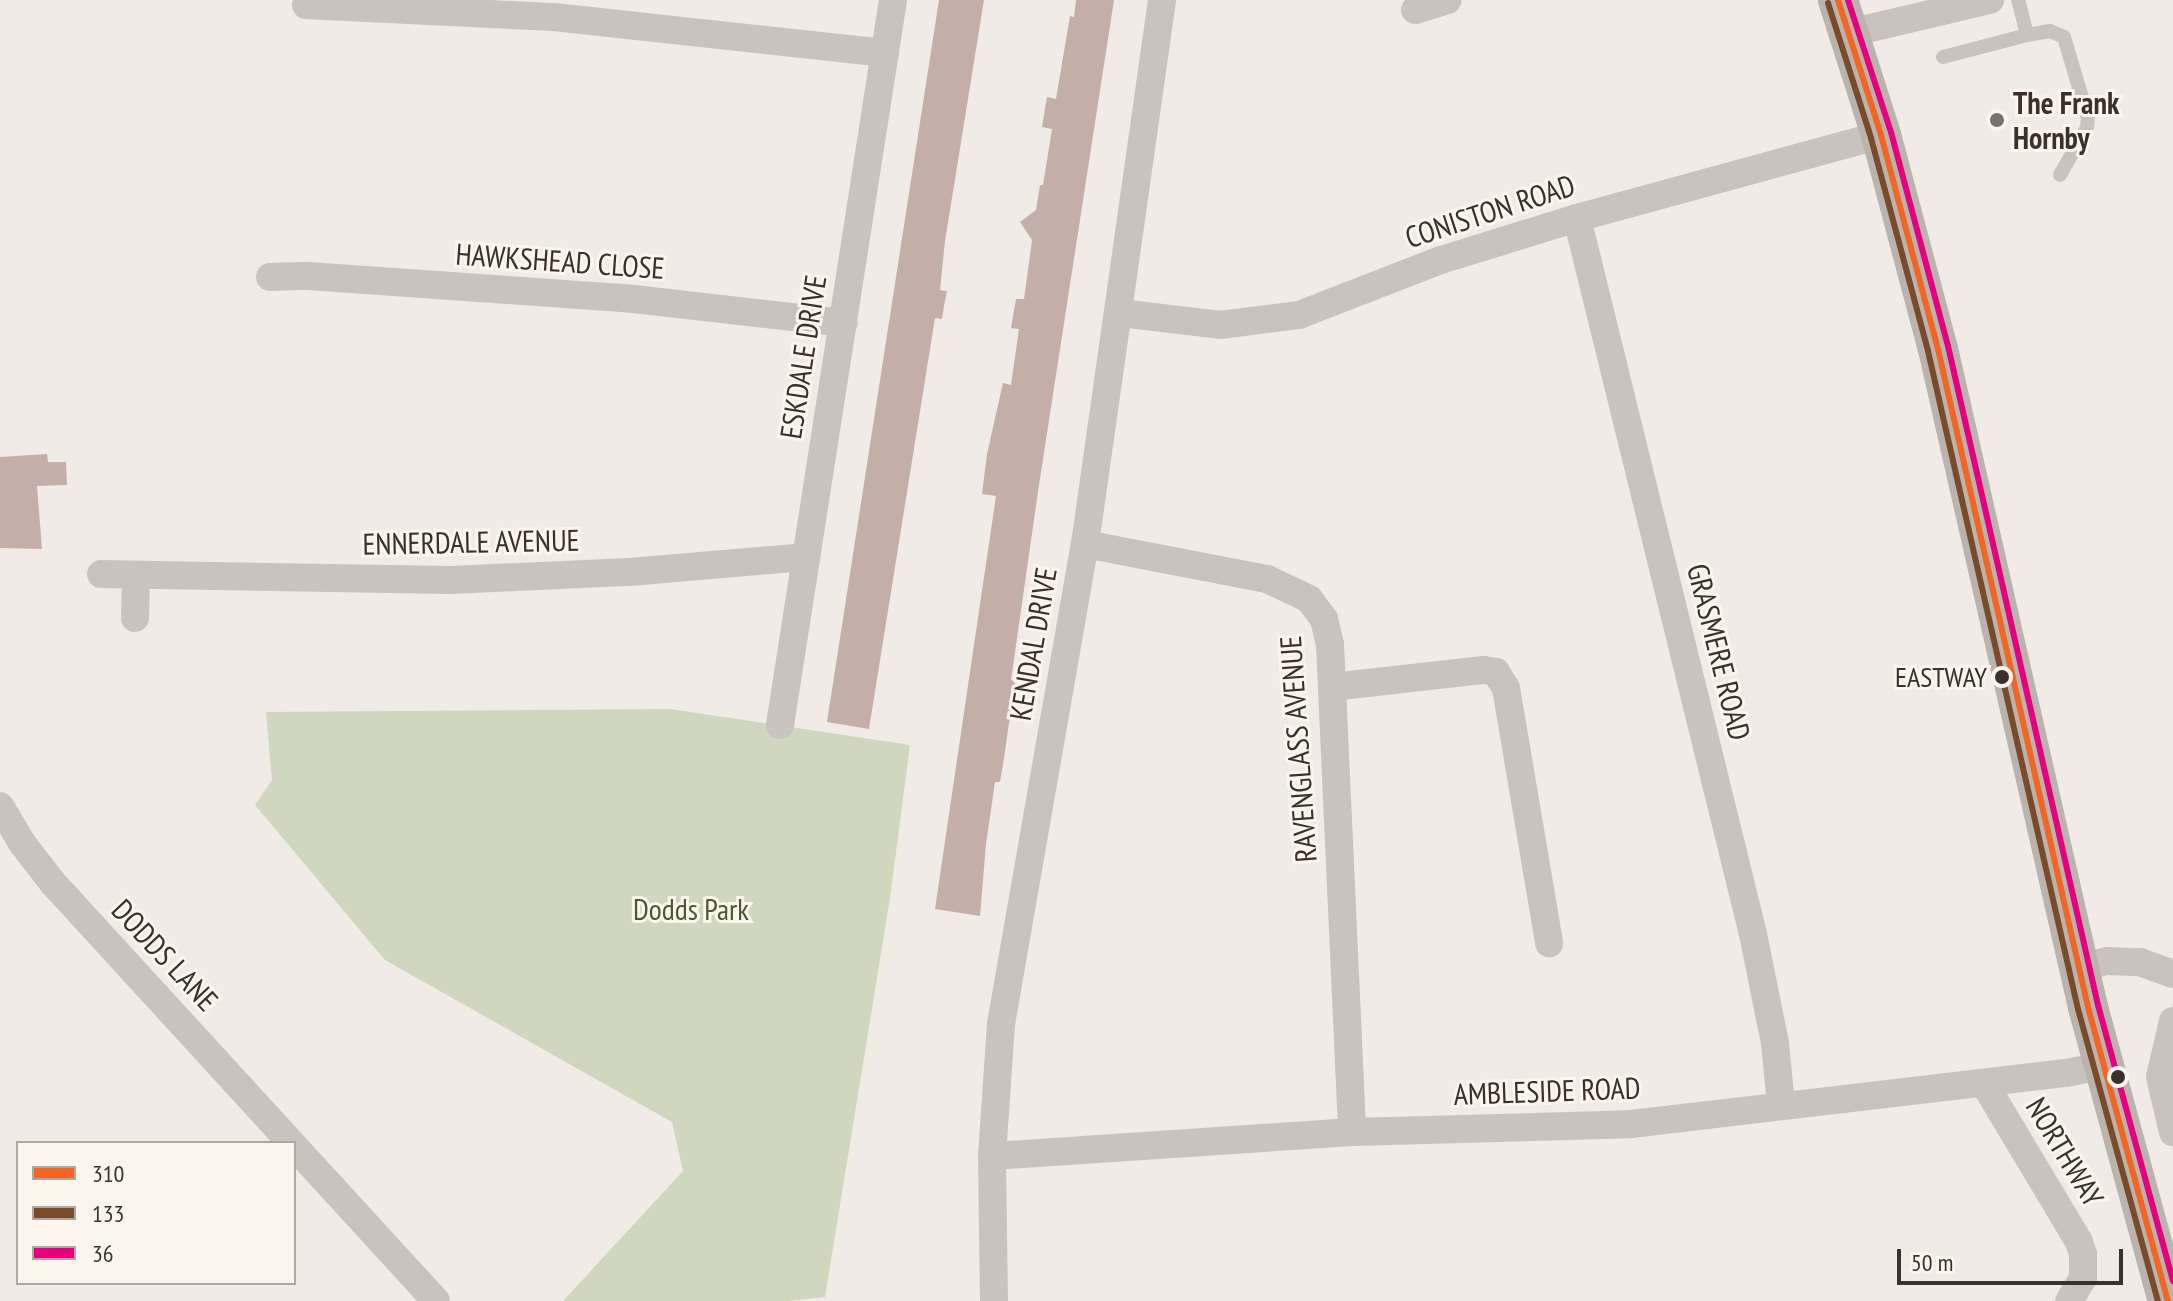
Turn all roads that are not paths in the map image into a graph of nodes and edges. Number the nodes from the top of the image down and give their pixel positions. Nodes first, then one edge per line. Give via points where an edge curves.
1 (893, 0) edge
2 (1162, 0) edge
3 (1448, 0) edge
4 (1990, 0) edge
5 (2018, 0) edge
6 (306, 5) dead end
7 (1415, 10) dead end
8 (1844, 17) edge
9 (2027, 35) junction
10 (885, 53) junction
11 (1943, 57) dead end
12 (1881, 135) junction
13 (2060, 175) dead end
14 (1577, 218) junction
15 (270, 277) dead end
16 (1120, 313) junction
17 (844, 323) junction
18 (1085, 544) junction
19 (806, 557) junction
20 (101, 574) dead end
21 (136, 575) junction
22 (135, 618) dead end
23 (1332, 687) junction
24 (780, 725) dead end
25 (0, 806) edge
26 (1549, 943) dead end
27 (2079, 968) junction
28 (2173, 974) edge
29 (2173, 1021) edge
30 (2102, 1066) junction
31 (1984, 1083) junction
32 (1781, 1105) junction
33 (1352, 1132) junction
34 (2173, 1132) edge
35 (289, 1141) edge
36 (296, 1148) edge
37 (992, 1156) junction
38 (436, 1301) edge
39 (994, 1301) edge
40 (2069, 1301) edge
41 (2168, 1301) edge

1 - 10 street, ESKDALE DRIVE
2 - 16 street, KENDAL DRIVE
3 - 7 street
4 - 8 street
5 - 9 lane
6 - 10 street via 554,17
8 - 12 street
9 - 11 lane
9 - 13 lane via 2050,31 2064,37 2088,118
10 - 17 street, ESKDALE DRIVE
12 - 14 street, CONISTON ROAD
12 - 27 street via 1938,349
14 - 16 street, CONISTON ROAD via 1269,321 1220,325
14 - 32 street, GRASMERE ROAD via 1753,934 1775,1043
15 - 17 street, HAWKSHEAD CLOSE via 625,298
16 - 18 street, KENDAL DRIVE
17 - 19 street, ESKDALE DRIVE
18 - 23 street, RAVENGLASS AVENUE via 1267,579 1299,592 1324,619
18 - 37 street, KENDAL DRIVE via 1001,1024
19 - 21 street, ENNERDALE AVENUE via 451,580
19 - 24 street, ESKDALE DRIVE
20 - 21 street, ENNERDALE AVENUE
21 - 22 street
23 - 26 street via 1496,672 1506,688
23 - 33 street, RAVENGLASS AVENUE
25 - 35 street, DODDS LANE via 53,883
27 - 28 street via 2107,961 2140,962
27 - 30 street
29 - 34 street via 2160,1077
30 - 31 street, AMBLESIDE ROAD
30 - 41 street
31 - 32 street, AMBLESIDE ROAD
31 - 40 street, NORTHWAY via 2083,1254 2083,1278
32 - 33 street, AMBLESIDE ROAD via 1631,1124
33 - 37 street, AMBLESIDE ROAD
36 - 38 street, DODDS LANE
37 - 39 street, KENDAL DRIVE

